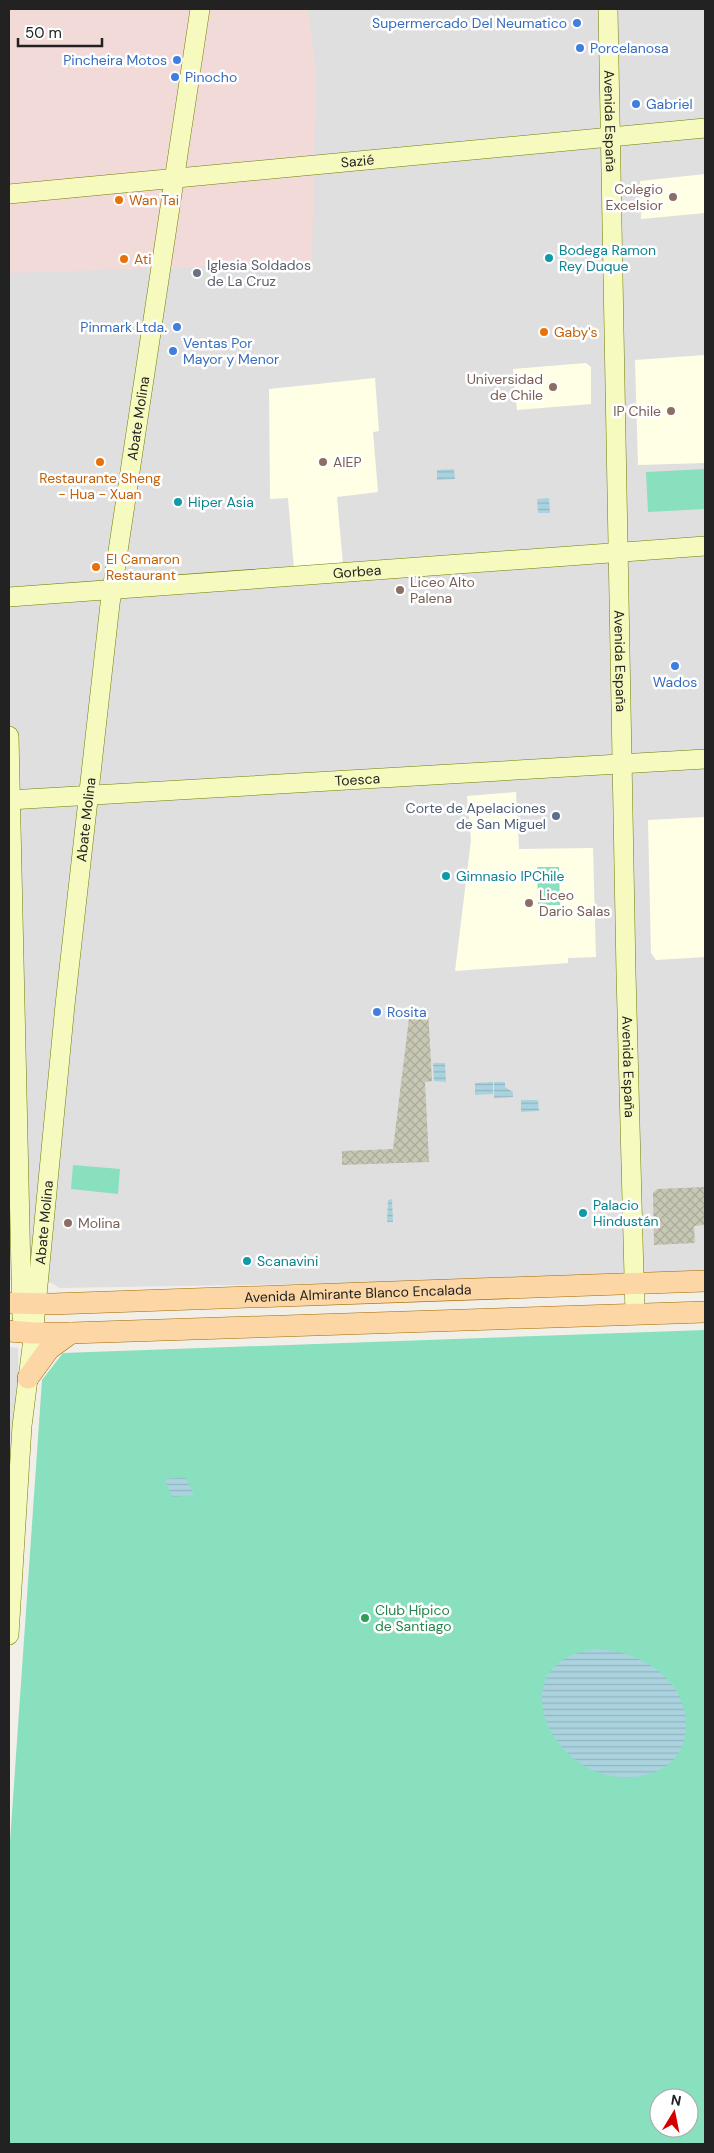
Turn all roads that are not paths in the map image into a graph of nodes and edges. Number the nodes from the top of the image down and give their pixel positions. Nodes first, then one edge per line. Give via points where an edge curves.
1 (200, 9) edge
2 (608, 9) edge
3 (705, 128) edge
4 (611, 137) junction
5 (175, 178) junction
6 (9, 194) edge
7 (705, 546) edge
8 (618, 552) junction
9 (112, 590) junction
10 (9, 597) edge
11 (9, 736) edge
12 (705, 759) edge
13 (622, 763) junction
14 (89, 795) junction
15 (10, 800) edge
16 (49, 1162) junction
17 (19, 1163) junction
18 (20, 1199) junction
19 (45, 1200) junction
20 (705, 1281) edge
21 (634, 1283) junction
22 (331, 1295) junction
23 (22, 1304) edge
24 (705, 1312) edge
25 (635, 1314) junction
26 (332, 1325) junction
27 (21, 1332) edge
28 (71, 1333) junction
29 (28, 1378) junction
30 (9, 1635) edge

1 - 5 street, Abate Molina
2 - 4 street, Avenida España
3 - 4 street, Sazié
4 - 5 street, Sazié
4 - 8 street, Avenida España
5 - 6 street, Sazié
5 - 9 street, Abate Molina
7 - 8 street, Gorbea
8 - 9 street, Gorbea
8 - 13 street, Avenida España
9 - 10 street, Gorbea
9 - 14 street, Abate Molina
11 - 15 street
12 - 13 street, Toesca
13 - 14 street, Toesca
13 - 21 street, Avenida España
14 - 15 street, Toesca
14 - 16 street, Abate Molina
15 - 17 street
16 - 17 street via 36,1169
16 - 19 street, Abate Molina
17 - 18 street
18 - 19 street via 32,1194
18 - 23 street
19 - 23 street, Abate Molina
20 - 21 main road, Avenida Almirante Blanco Encalada
21 - 22 main road, Avenida Almirante Blanco Encalada
21 - 25 street, Avenida España
22 - 23 main road, Avenida Almirante Blanco Encalada
22 - 26 main road
23 - 27 street, Abate Molina
24 - 25 main road
25 - 26 main road
26 - 28 main road
27 - 28 main road
27 - 29 street, Abate Molina
28 - 29 main road via 49,1349
29 - 30 street, Abate Molina

